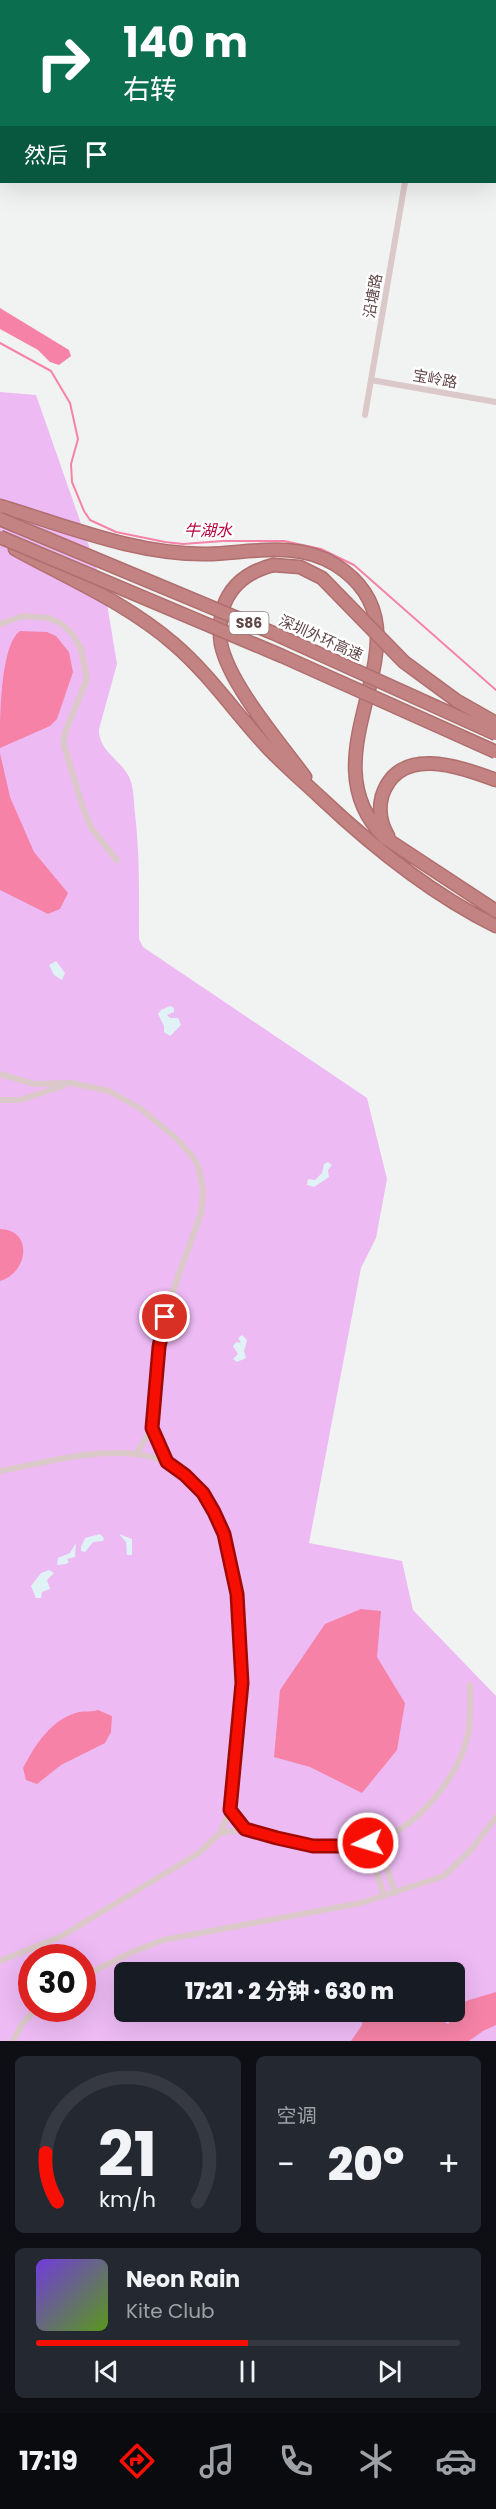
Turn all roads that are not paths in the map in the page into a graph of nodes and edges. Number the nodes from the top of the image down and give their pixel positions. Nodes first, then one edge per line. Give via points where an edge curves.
1 (405, 183) edge
2 (371, 380) junction
3 (496, 402) edge
4 (365, 415) dead end
5 (0, 506) edge
6 (0, 519) edge
7 (0, 538) edge
8 (0, 624) edge
9 (496, 723) edge
10 (496, 734) edge
11 (496, 752) edge
12 (496, 780) edge
13 (320, 797) junction
14 (394, 845) junction
15 (117, 860) dead end
16 (496, 911) edge
17 (496, 926) edge
18 (0, 1074) edge
19 (72, 1083) junction
20 (0, 1100) edge
21 (152, 1428) junction
22 (136, 1454) junction
23 (167, 1462) junction
24 (0, 1471) edge
25 (470, 1685) dead end
26 (230, 1810) junction
27 (496, 1817) edge
28 (245, 1829) junction
29 (220, 1833) junction
30 (378, 1841) junction
31 (368, 1843) junction
32 (395, 1893) junction
33 (384, 1896) junction
34 (0, 1961) edge
35 (96, 1970) edge
36 (24, 2022) edge
37 (13, 2041) edge

1 - 2 street, 沿塘路
2 - 3 street, 宝岭路
2 - 4 street, 沿塘路
5 - 14 highway via 152,549 207,554 303,552 343,569 370,600 378,635 356,737 354,775 361,805 376,830
6 - 10 highway, 深圳外环高速 / S86, bridge via 273,633
7 - 11 highway, S86, bridge
7 - 13 highway, bridge via 121,605 163,635 205,674 270,751
8 - 15 street via 23,616 49,618 62,624 81,649 87,679 63,742 91,828
9 - 13 highway, bridge via 457,701 404,662 322,578 300,567 273,565 248,574 232,590 222,611 221,646 246,696
12 - 14 highway via 425,762 396,775 384,792 380,813
13 - 17 highway via 396,863
14 - 16 highway
18 - 19 street via 34,1084
19 - 20 street via 20,1100
19 - 21 street via 109,1091 141,1109 185,1146 201,1178 201,1213 162,1330
21 - 22 street
21 - 23 street
22 - 23 street
22 - 24 street via 85,1455
23 - 26 street via 203,1493 214,1512 224,1534 237,1594 242,1683
25 - 30 street via 468,1734 463,1753 445,1784 404,1826
26 - 28 street
26 - 29 street
27 - 32 street via 471,1850 444,1876
28 - 29 street
28 - 31 street via 313,1846
29 - 34 street via 199,1853 92,1919 60,1937
30 - 31 street
30 - 32 street
31 - 33 street
32 - 33 street
33 - 35 street via 163,1940
36 - 37 street

